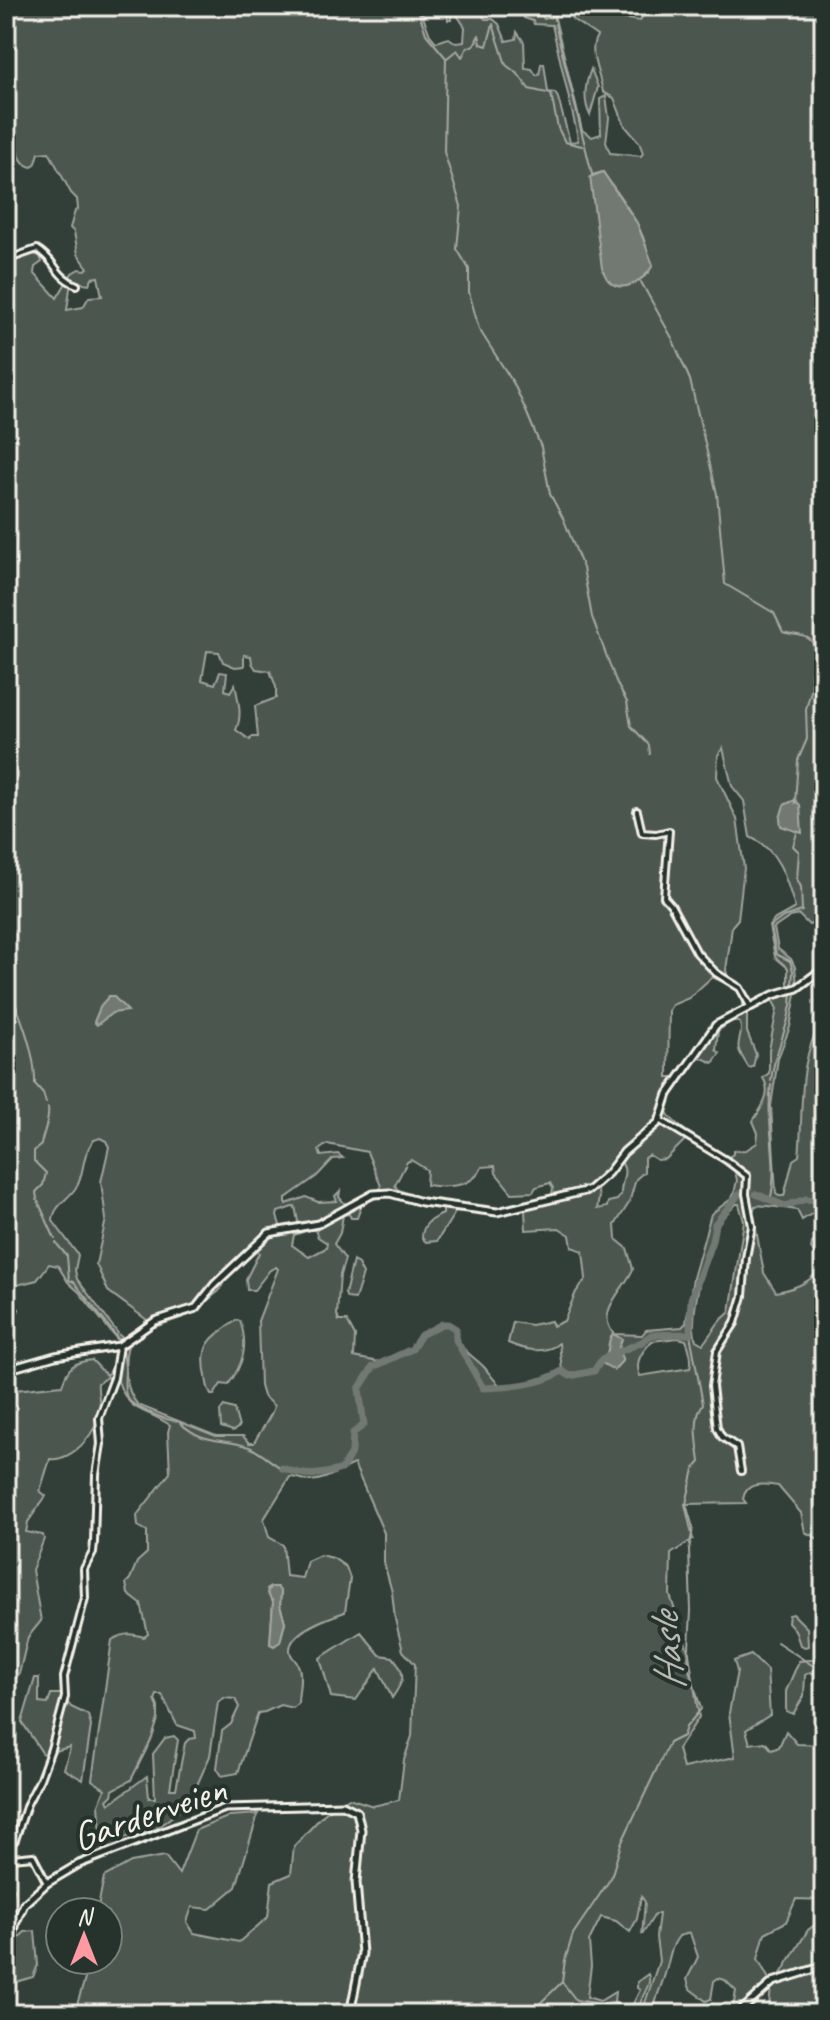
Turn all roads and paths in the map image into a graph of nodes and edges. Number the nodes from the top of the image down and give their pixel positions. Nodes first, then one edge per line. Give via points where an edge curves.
1 (6, 260) edge
2 (77, 285) dead end
3 (637, 811) dead end
4 (824, 968) edge
5 (750, 1006) junction
6 (660, 1120) junction
7 (119, 1346) junction
8 (6, 1370) edge
9 (741, 1471) dead end
10 (47, 1883) junction
11 (824, 1966) edge
12 (6, 1968) edge
13 (350, 2014) edge
14 (737, 2014) edge

1 - 2 street via 37,249 53,262 59,276
3 - 5 street via 642,833 669,831 664,896 692,946 716,973 744,991
4 - 5 street via 797,988
5 - 6 street via 711,1030 668,1094
6 - 7 street via 584,1192 497,1212 379,1193 310,1227 269,1233 196,1308 155,1321
6 - 9 street via 747,1178 752,1226 743,1296 735,1323 717,1351 712,1386 716,1426 737,1447
7 - 8 street
7 - 10 street via 99,1418 93,1552 84,1569 85,1598 64,1677 65,1697 46,1765 7,1848 12,1858 33,1856
10 - 12 street, Garderveien via 19,1911
10 - 13 street, Garderveien via 99,1855 225,1808 351,1808 361,1825 356,1882 362,1953
11 - 14 street via 773,1982

